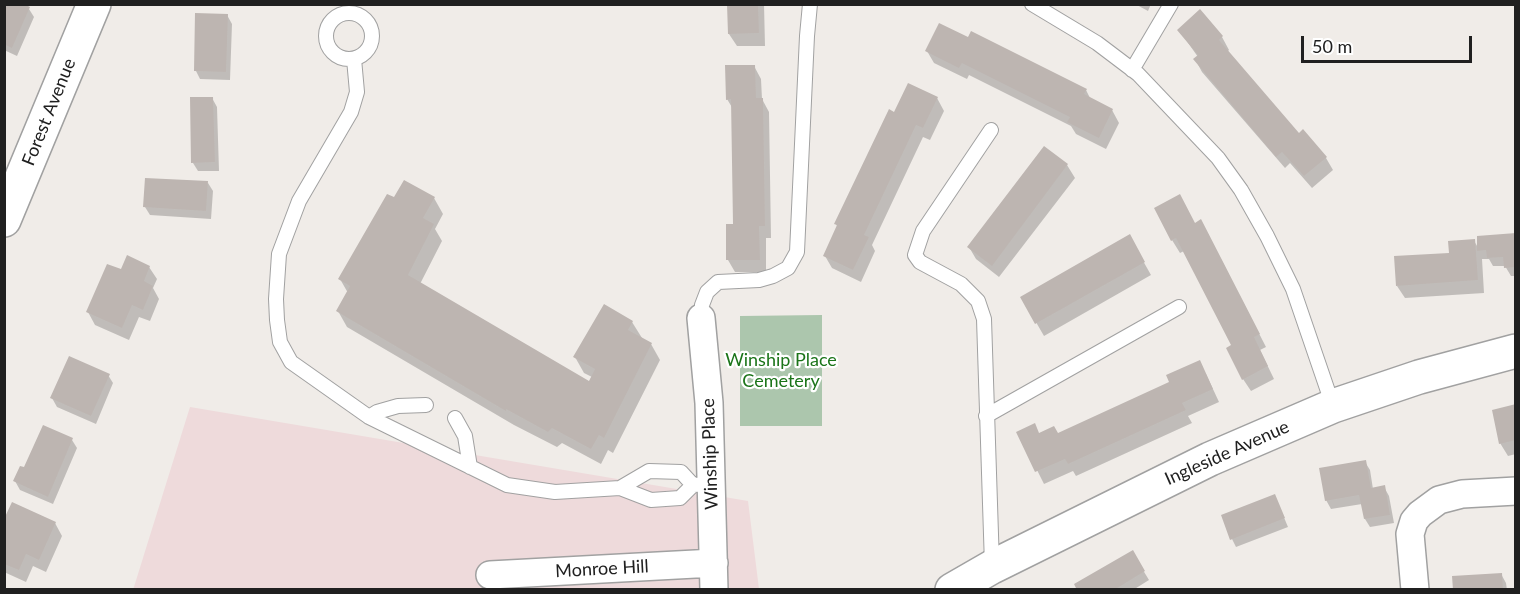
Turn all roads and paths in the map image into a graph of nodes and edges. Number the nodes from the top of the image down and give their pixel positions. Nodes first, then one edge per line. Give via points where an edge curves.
1 (94, 4) edge
2 (810, 4) edge
3 (1032, 4) edge
4 (1171, 4) edge
5 (354, 59) dead end
6 (1132, 70) junction
7 (991, 130) dead end
8 (4, 220) edge
9 (1179, 307) dead end
10 (701, 318) joint
11 (1515, 351) edge
12 (426, 405) dead end
13 (1333, 406) junction
14 (986, 416) junction
15 (369, 417) junction
16 (455, 418) dead end
17 (470, 467) junction
18 (702, 485) junction
19 (620, 489) junction
20 (1515, 491) edge
21 (992, 567) junction
22 (490, 575) dead end
23 (714, 576) edge
24 (520, 582) edge
25 (952, 590) edge
26 (1415, 590) edge

1 - 8 street, Forest Avenue
2 - 10 lane via 797,252 788,268 773,276 718,282 707,292
3 - 6 lane via 1097,43
4 - 6 lane
5 - 15 lane via 357,92 351,112 299,201 279,254 276,299 280,342 291,362
6 - 13 lane via 1218,158 1240,190 1293,288
7 - 14 lane via 923,231 915,255 920,262 961,284 978,301 986,338
9 - 14 lane
10 - 18 street, Winship Place via 709,403
11 - 13 street, Ingleside Avenue
12 - 15 lane via 398,406
13 - 21 street, Ingleside Avenue via 1210,459
14 - 21 lane
15 - 17 lane
16 - 17 lane via 465,436
17 - 19 lane via 507,485 555,492
18 - 19 lane via 680,498 651,500
18 - 19 lane via 681,472 649,471
18 - 23 street, Winship Place
20 - 26 street via 1462,494 1439,500 1420,514 1410,534
21 - 25 street, Ingleside Avenue
22 - 24 street, Monroe Hill
23 - 24 street, Monroe Hill

